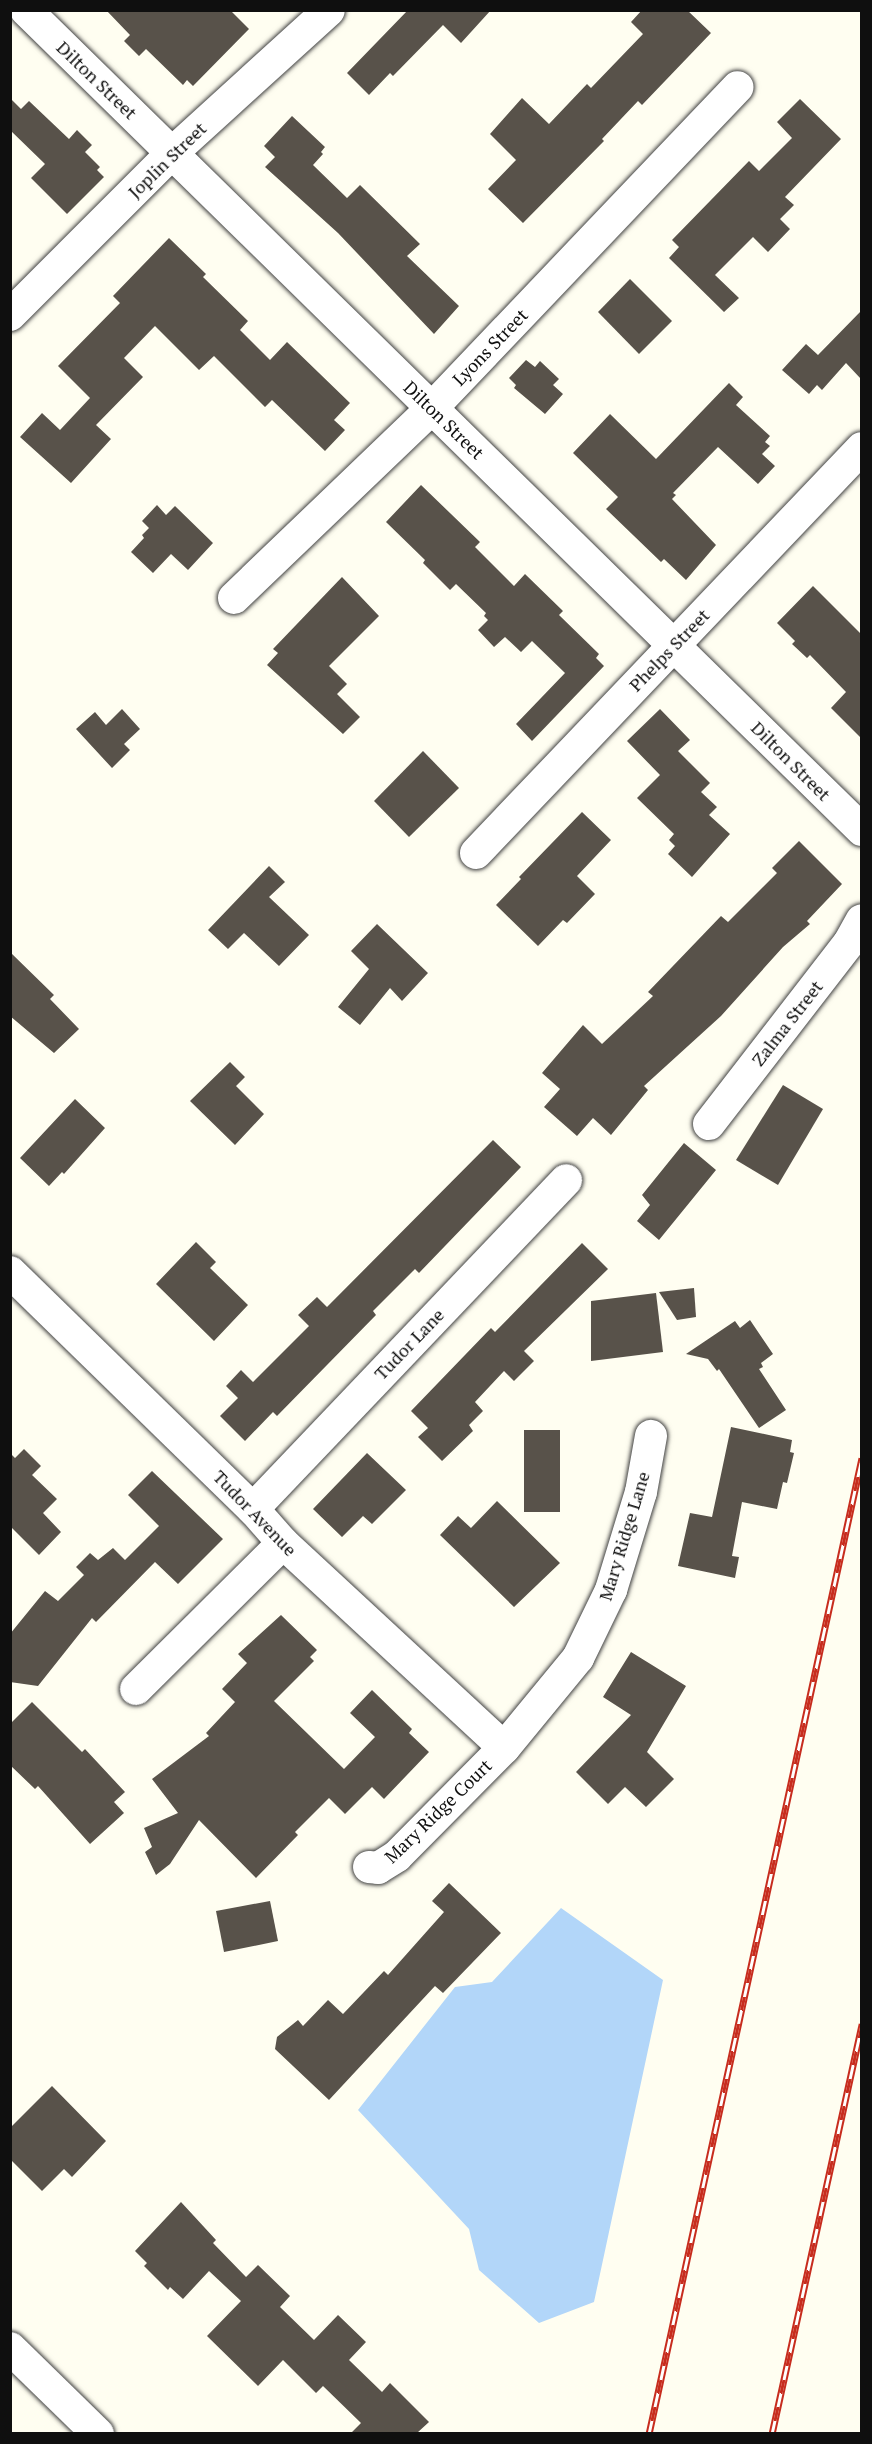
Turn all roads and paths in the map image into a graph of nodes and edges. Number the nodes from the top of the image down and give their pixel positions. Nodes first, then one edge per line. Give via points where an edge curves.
1 (26, 10) edge
2 (328, 10) edge
3 (738, 87) dead end
4 (172, 153) junction
5 (10, 315) edge
6 (432, 408) junction
7 (861, 448) edge
8 (234, 598) dead end
9 (674, 645) junction
10 (861, 830) edge
11 (477, 853) dead end
12 (861, 920) edge
13 (709, 1124) dead end
14 (566, 1180) dead end
15 (10, 1272) edge
16 (651, 1436) dead end
17 (253, 1509) junction
18 (283, 1543) junction
19 (136, 1689) dead end
20 (504, 1748) junction
21 (369, 1867) dead end
22 (10, 2348) edge
23 (98, 2433) edge

1 - 4 street, Dilton Street
2 - 4 street, Joplin Street
3 - 6 street, Lyons Street
4 - 5 street, Joplin Street
4 - 6 street, Dilton Street
6 - 8 street, Lyons Street
6 - 9 street, Dilton Street
7 - 9 street, Phelps Street
9 - 10 street, Dilton Street
9 - 11 street, Phelps Street
12 - 13 street, Zalma Street via 849,943
14 - 17 street, Tudor Lane
15 - 17 street, Tudor Avenue
16 - 20 street, Mary Ridge Lane via 641,1492 606,1599 578,1658
17 - 18 street, Tudor Avenue
18 - 19 street
18 - 20 street, Tudor Avenue
20 - 21 street, Mary Ridge Court via 397,1856 378,1868
22 - 23 street

